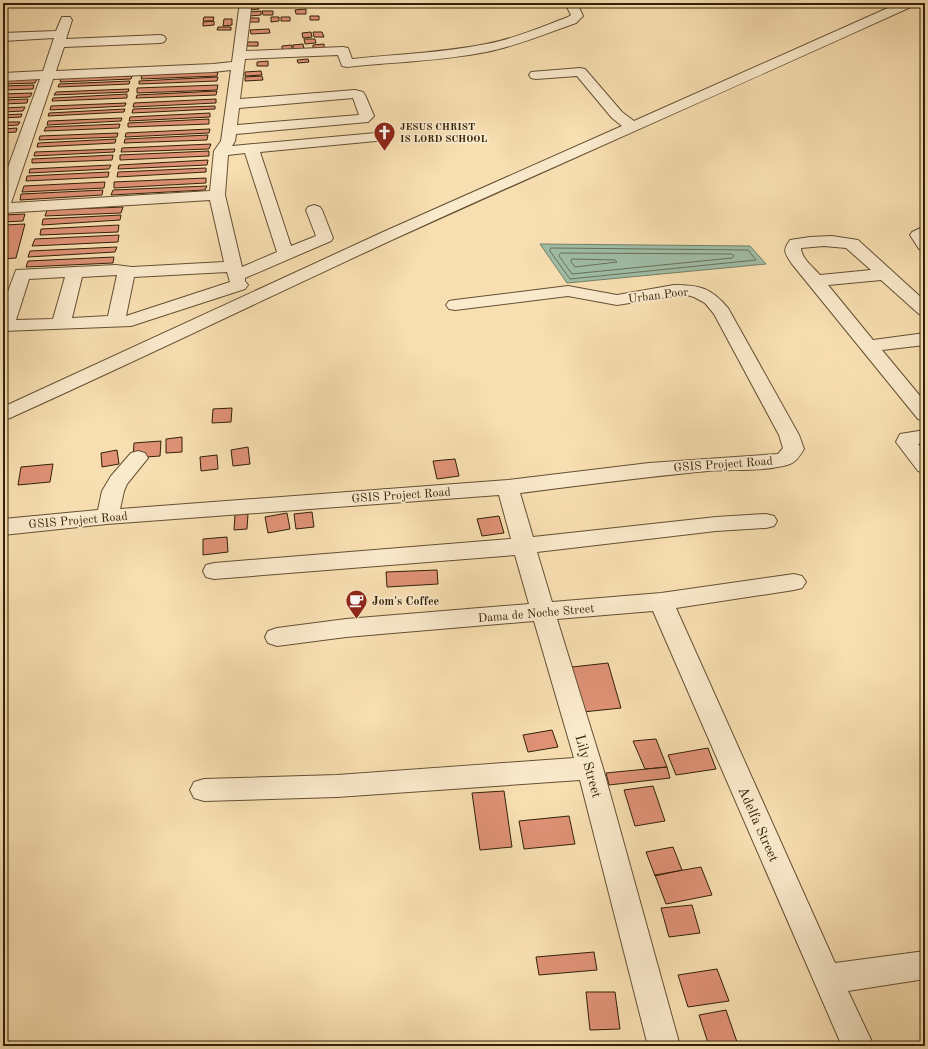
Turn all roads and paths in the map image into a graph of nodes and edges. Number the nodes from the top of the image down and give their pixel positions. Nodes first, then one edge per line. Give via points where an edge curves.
1 (571, 3) edge
2 (909, 3) edge
3 (245, 9) dead end
4 (66, 20) dead end
5 (3, 37) edge
6 (60, 39) junction
7 (160, 39) dead end
8 (238, 60) junction
9 (48, 75) junction
10 (536, 75) dead end
11 (3, 77) edge
12 (232, 104) junction
13 (633, 128) junction
14 (229, 130) junction
15 (376, 137) dead end
16 (251, 148) junction
17 (221, 150) junction
18 (217, 195) junction
19 (3, 203) edge
20 (3, 208) edge
21 (314, 210) dead end
22 (925, 231) edge
23 (925, 245) edge
24 (286, 255) junction
25 (180, 269) junction
26 (128, 271) junction
27 (75, 272) junction
28 (885, 274) junction
29 (236, 276) junction
30 (815, 281) junction
31 (244, 304) junction
32 (455, 305) dead end
33 (177, 306) junction
34 (925, 310) edge
35 (116, 322) junction
36 (61, 324) junction
37 (925, 339) edge
38 (869, 346) junction
39 (3, 414) edge
40 (925, 414) edge
41 (925, 436) edge
42 (794, 449) joint
43 (138, 458) dead end
44 (925, 466) edge
45 (508, 487) junction
46 (107, 517) junction
47 (766, 521) dead end
48 (3, 527) edge
49 (525, 546) junction
50 (214, 571) dead end
51 (794, 582) dead end
52 (661, 602) junction
53 (543, 613) junction
54 (276, 637) dead end
55 (590, 768) junction
56 (204, 790) dead end
57 (925, 965) edge
58 (827, 979) junction
59 (664, 1046) edge
60 (858, 1046) edge

1 - 8 street via 577,16 572,20 512,42 456,53 347,63 342,51
2 - 13 street
3 - 8 street
4 - 6 street
5 - 6 street
6 - 7 street
6 - 9 street
8 - 9 street via 213,68
8 - 12 street
9 - 11 street
9 - 19 street
10 - 13 street via 580,72 617,115
12 - 14 street
12 - 14 street via 354,94 358,95 367,116 363,119
13 - 31 street via 388,236
14 - 17 street via 228,141
15 - 16 street
16 - 17 street
16 - 24 street
17 - 18 street
18 - 20 street
18 - 29 street
21 - 24 street via 325,238
22 - 23 street via 918,233
24 - 29 street
25 - 26 street
25 - 29 street
25 - 33 street
26 - 27 street
26 - 35 street
27 - 36 street
27 - 36 street via 22,274 5,326
28 - 30 street
28 - 30 street via 849,242 796,244 793,252
28 - 34 street
29 - 31 street
29 - 33 street
30 - 38 street
31 - 39 street
32 - 42 street, Urban Poor via 568,291 607,300 678,290 703,293 712,298 722,312 789,435
33 - 35 street via 131,321
35 - 36 street
37 - 38 street
38 - 40 street
41 - 44 street via 906,440
42 - 45 street, GSIS Project Road via 785,458 774,461 656,469
43 - 46 street via 118,481
45 - 46 street, GSIS Project Road
45 - 49 street, Lily Street
46 - 48 street, GSIS Project Road
47 - 49 street via 716,524
49 - 50 street
49 - 53 street, Lily Street
51 - 52 street, Dama de Noche Street
52 - 53 street, Dama de Noche Street
52 - 58 street, Adelfa Street
53 - 54 street, Dama de Noche Street via 346,628
53 - 55 street, Lily Street
55 - 56 street via 337,786
55 - 59 street, Lily Street
57 - 58 street
58 - 60 street, Adelfa Street

